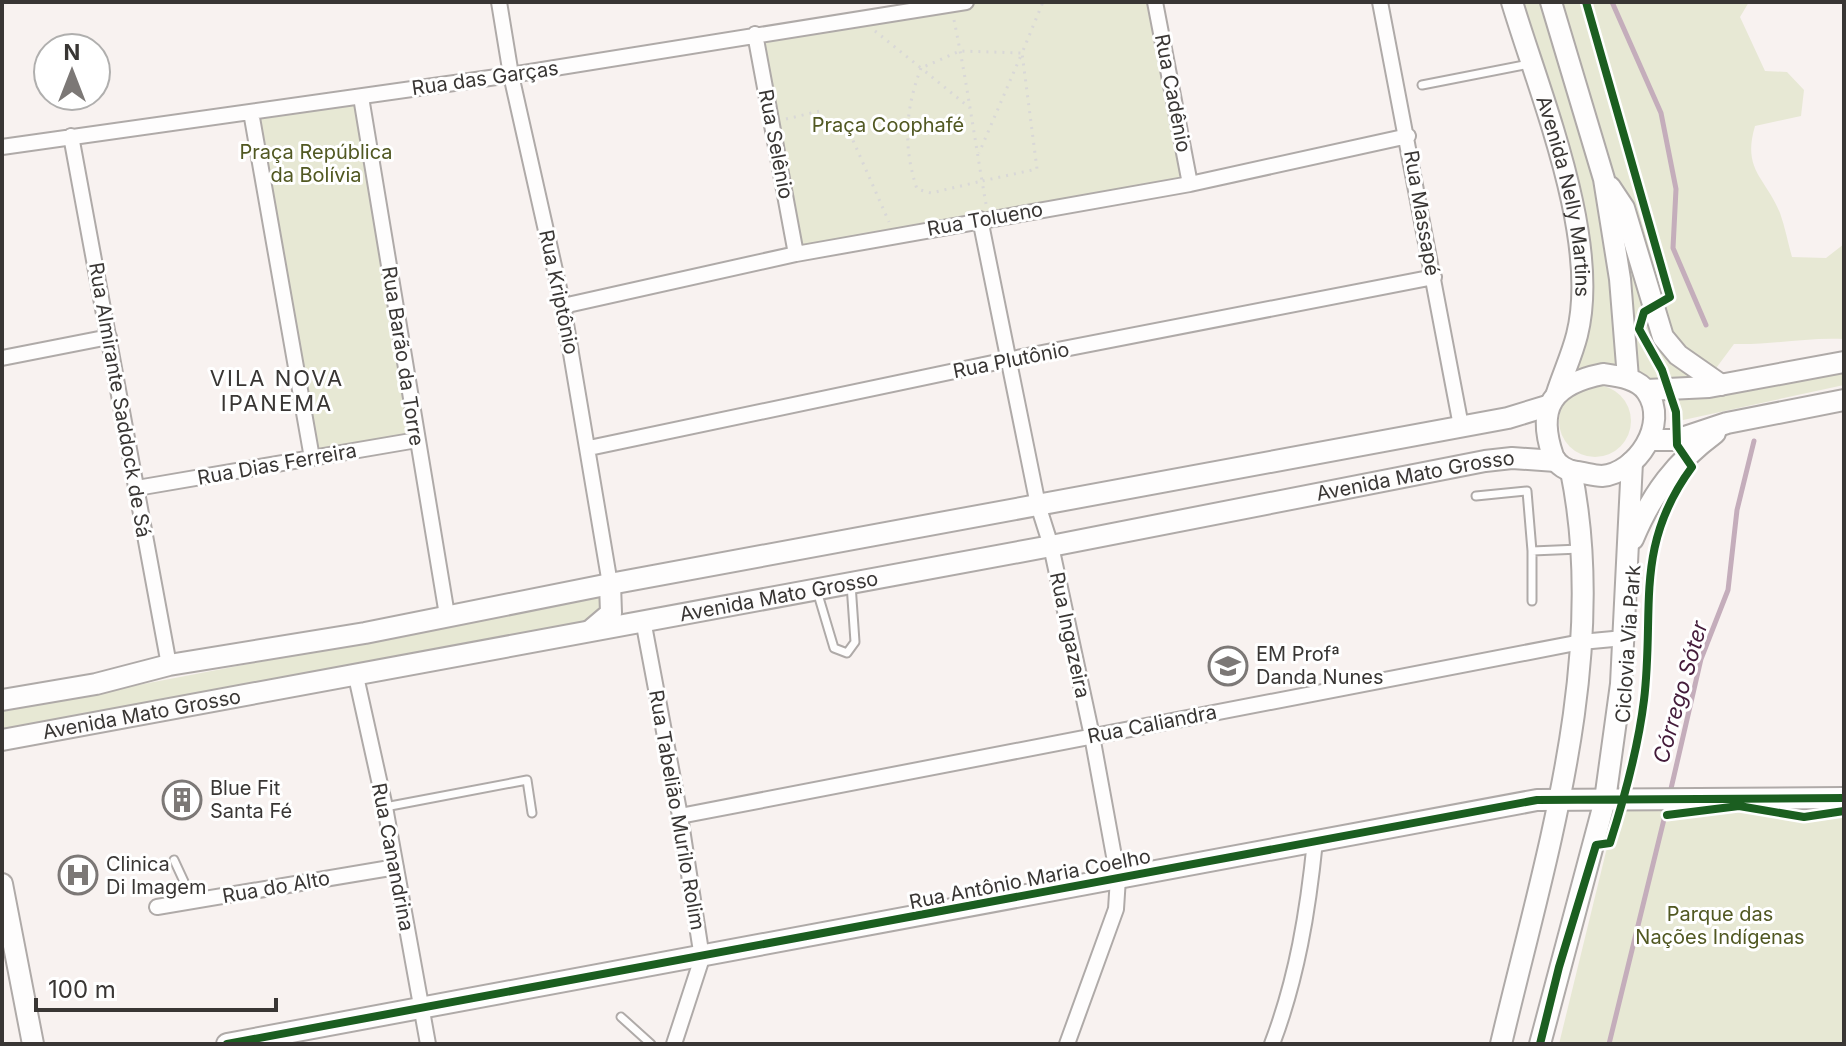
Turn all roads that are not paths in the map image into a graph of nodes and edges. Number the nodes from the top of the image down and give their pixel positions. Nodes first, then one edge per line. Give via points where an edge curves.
1 (499, 2) edge
2 (1155, 2) edge
3 (1380, 2) edge
4 (1512, 2) edge
5 (1551, 2) edge
6 (951, 3) edge
7 (755, 34) junction
8 (1531, 63) junction
9 (511, 75) junction
10 (1422, 85) dead end
11 (361, 97) junction
12 (251, 112) junction
13 (71, 136) junction
14 (1408, 136) junction
15 (2, 147) edge
16 (1604, 179) junction
17 (1190, 184) junction
18 (985, 218) junction
19 (796, 254) junction
20 (1434, 277) junction
21 (563, 306) junction
22 (109, 337) junction
23 (2, 358) edge
24 (1007, 360) junction
25 (1844, 362) edge
26 (1628, 378) junction
27 (1721, 385) junction
28 (1647, 390) junction
29 (1552, 400) junction
30 (1844, 400) edge
31 (1727, 423) junction
32 (1461, 426) junction
33 (417, 440) junction
34 (1650, 440) junction
35 (589, 448) junction
36 (312, 458) junction
37 (1632, 462) junction
38 (1563, 466) junction
39 (137, 488) junction
40 (1476, 496) dead end
41 (1038, 505) junction
42 (1051, 546) junction
43 (1582, 549) junction
44 (1532, 551) junction
45 (1628, 551) junction
46 (851, 582) junction
47 (610, 584) junction
48 (816, 589) junction
49 (1532, 601) dead end
50 (447, 615) junction
51 (643, 620) junction
52 (591, 630) junction
53 (365, 633) junction
54 (1624, 638) junction
55 (1581, 642) junction
56 (169, 665) junction
57 (355, 672) junction
58 (2, 700) edge
59 (1092, 736) junction
60 (2, 740) edge
61 (1557, 797) junction
62 (1844, 798) edge
63 (1605, 800) junction
64 (385, 807) junction
65 (532, 813) dead end
66 (680, 816) junction
67 (1315, 841) junction
68 (174, 860) dead end
69 (396, 867) junction
70 (1118, 878) junction
71 (2, 884) edge
72 (193, 901) junction
73 (157, 907) dead end
74 (702, 958) junction
75 (420, 1007) junction
76 (621, 1017) dead end
77 (33, 1044) edge
78 (227, 1044) edge
79 (428, 1044) edge
80 (651, 1044) edge
81 (674, 1044) edge
82 (1067, 1044) edge
83 (1272, 1044) edge
84 (1501, 1044) edge
85 (1540, 1044) edge

1 - 9 street, Rua Kriptônio
2 - 17 street, Rua Cadênio
3 - 14 street, Rua Massapé
4 - 8 main road, Avenida Nelly Martins
5 - 16 main road, Avenida Nelly Martins
6 - 7 street, Rua das Garças
7 - 9 street, Rua das Garças
7 - 19 street, Rua Selênio
8 - 10 lane
8 - 29 main road, Avenida Nelly Martins via 1581,250 1577,335
9 - 11 street, Rua das Garças
9 - 21 street, Rua Kriptônio
11 - 12 street, Rua das Garças
11 - 33 street, Rua Barão da Torre
12 - 13 street, Rua das Garças
12 - 36 street
13 - 15 street, Rua das Garças
13 - 22 street, Rua Almirante Saddock de Sá
14 - 17 street, Rua Tolueno
14 - 20 street, Rua Massapé
16 - 26 main road, Avenida Nelly Martins
16 - 27 main road via 1624,208 1663,337 1678,355
17 - 18 street, Rua Tolueno
18 - 19 street, Rua Tolueno
18 - 24 street, Rua Ingazeira
19 - 21 street, Rua Tolueno
20 - 24 street, Rua Plutônio
20 - 32 street, Rua Massapé
21 - 35 street, Rua Kriptônio
22 - 23 street
22 - 39 street, Rua Almirante Saddock de Sá
24 - 35 street, Rua Plutônio
24 - 41 street, Rua Ingazeira
25 - 27 main road
26 - 28 main road
26 - 29 main road via 1603,374 1578,379
27 - 28 main road
28 - 34 main road via 1653,415
29 - 32 main road, Avenida Mato Grosso
29 - 38 main road via 1546,435
30 - 31 main road
31 - 34 main road via 1676,440
31 - 45 main road via 1662,482
32 - 41 main road, Avenida Mato Grosso
33 - 36 street, Rua Dias Ferreira
33 - 50 street, Rua Barão da Torre
34 - 37 main road
35 - 47 street, Rua Kriptônio
36 - 39 street, Rua Dias Ferreira
37 - 38 main road via 1603,476
37 - 45 main road
38 - 42 main road, Avenida Mato Grosso via 1512,458 1485,461
38 - 43 main road via 1580,515
39 - 56 street, Rua Almirante Saddock de Sá
40 - 44 lane via 1527,491
41 - 42 street, Rua Ingazeira
41 - 47 main road, Avenida Mato Grosso
42 - 46 main road, Avenida Mato Grosso
42 - 59 street, Rua Ingazeira
43 - 44 lane
43 - 55 main road
44 - 49 lane
45 - 54 main road
46 - 48 main road, Avenida Mato Grosso
46 - 48 lane via 855,642 847,653 834,648
47 - 50 main road, Avenida Mato Grosso
47 - 52 main road via 611,613
48 - 51 main road, Avenida Mato Grosso
50 - 53 main road, Avenida Mato Grosso
51 - 52 main road, Avenida Mato Grosso
51 - 66 street, Rua Tabelião Murilo Rolim
52 - 57 main road, Avenida Mato Grosso
53 - 56 main road, Avenida Mato Grosso
53 - 57 main road via 353,647
54 - 55 street, Rua Caliandra
54 - 63 main road
55 - 59 street, Rua Caliandra
55 - 61 main road via 1569,747
56 - 58 main road, Avenida Mato Grosso
57 - 60 main road, Avenida Mato Grosso
57 - 64 street, Rua Canandrina
59 - 66 street, Rua Caliandra
59 - 70 street, Rua Ingazeira
61 - 63 main road, Rua Antônio Maria Coelho
61 - 67 main road, Rua Antônio Maria Coelho
61 - 84 main road
62 - 63 main road, Rua Antônio Maria Coelho
63 - 85 main road
64 - 65 lane via 527,780
64 - 69 street, Rua Canandrina
66 - 74 street, Rua Tabelião Murilo Rolim
67 - 70 main road, Rua Antônio Maria Coelho
67 - 83 street via 1307,919 1288,1002
68 - 72 lane
69 - 72 street, Rua do Alto
69 - 75 street, Rua Canandrina
70 - 74 main road, Rua Antônio Maria Coelho
70 - 82 street, Rua Ingazeira via 1116,909
71 - 77 main road
72 - 73 street, Rua do Alto
74 - 75 main road, Rua Antônio Maria Coelho
74 - 81 street, Rua Tabelião Murilo Rolim
75 - 78 main road, Rua Antônio Maria Coelho
75 - 79 street, Rua Canandrina
76 - 80 lane

